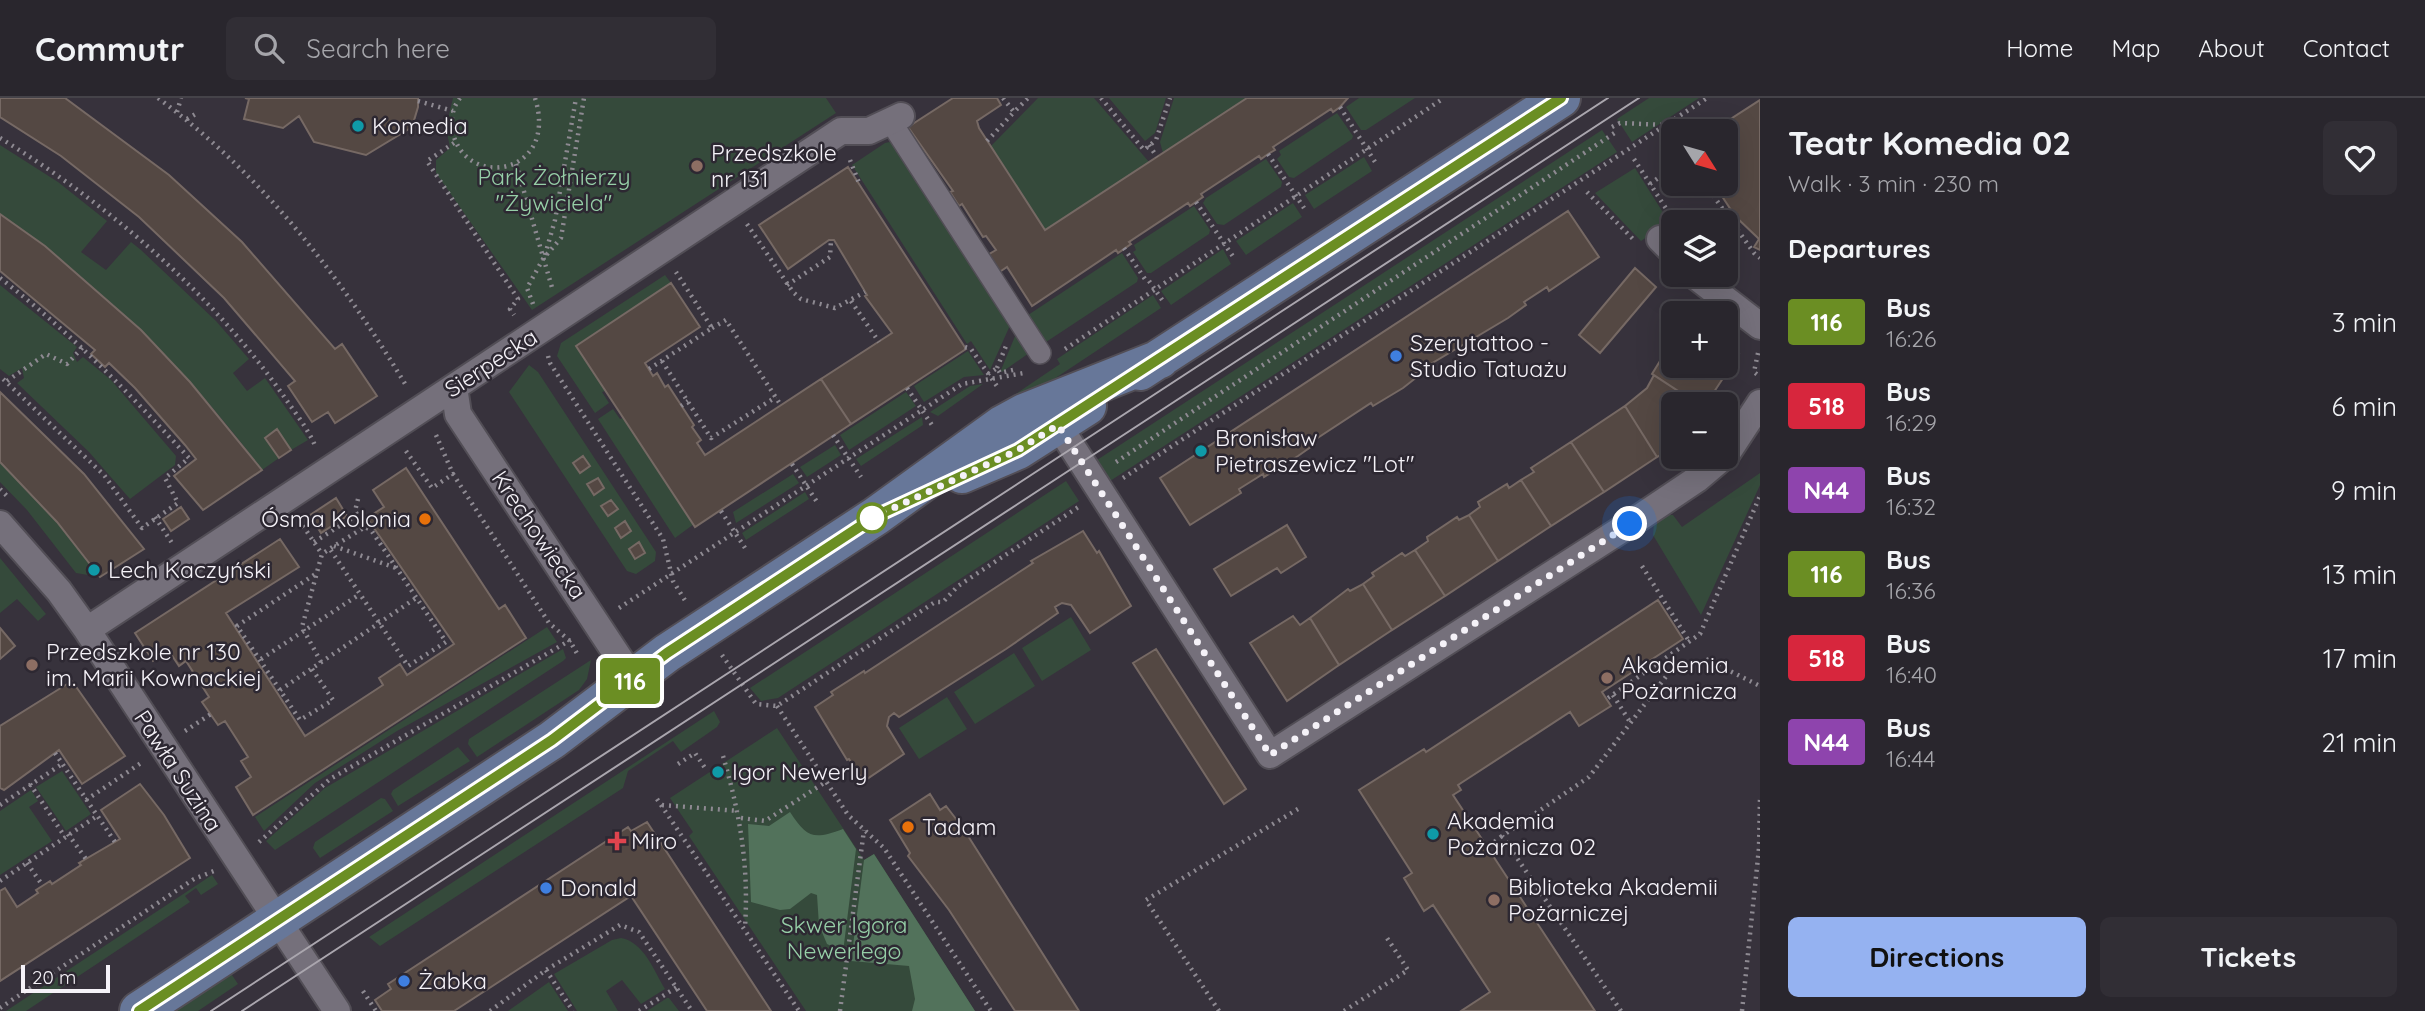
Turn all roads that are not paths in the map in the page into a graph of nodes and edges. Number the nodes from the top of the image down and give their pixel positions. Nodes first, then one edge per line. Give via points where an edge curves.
1 (1528, 98) edge
2 (1561, 98) edge
3 (896, 119) joint
4 (1452, 169) junction
5 (1710, 287) edge
6 (1760, 326) edge
7 (1040, 353) dead end
8 (1160, 359) junction
9 (454, 387) junction
10 (1760, 403) edge
11 (1058, 425) junction
12 (1738, 435) edge
13 (1709, 469) edge
14 (9, 515) edge
15 (876, 516) junction
16 (87, 630) junction
17 (633, 679) junction
18 (277, 921) junction
19 (139, 1011) edge
20 (337, 1011) edge

1 - 4 main road
2 - 4 main road
3 - 7 street
3 - 9 street, Sierpecka via 869,131 841,131
4 - 8 main road
5 - 6 street
8 - 11 main road
8 - 15 main road via 1002,425
9 - 16 street, Sierpecka
9 - 17 street, Krechowiecka via 458,414
10 - 12 street
11 - 13 street via 1270,755
11 - 15 main road via 1018,450
14 - 16 street, Pawła Suzina
15 - 17 main road
16 - 18 street, Pawła Suzina
17 - 18 main road via 552,740
18 - 19 main road
18 - 20 street, Pawła Suzina

